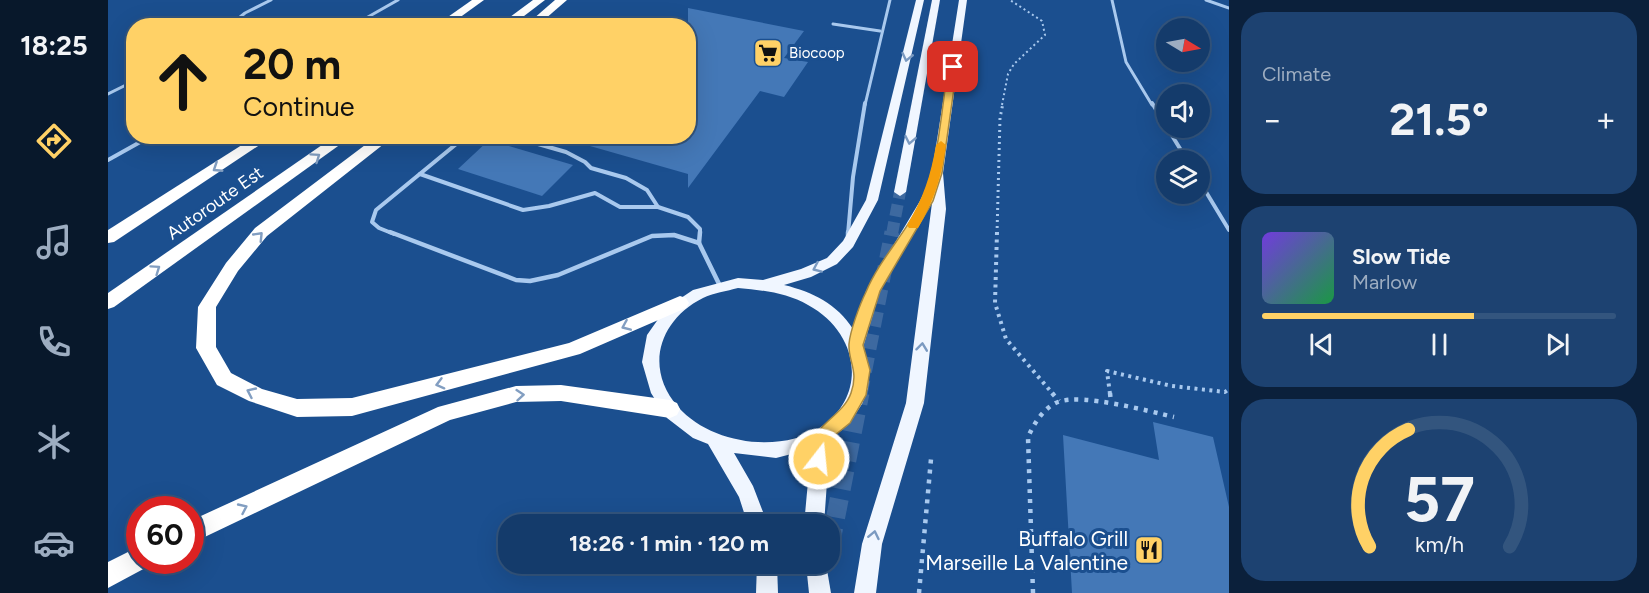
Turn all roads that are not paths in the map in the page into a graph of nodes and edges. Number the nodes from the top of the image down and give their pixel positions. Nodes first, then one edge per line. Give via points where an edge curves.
1 (271, 0) edge
2 (398, 0) edge
3 (479, 0) edge
4 (540, 0) edge
5 (562, 0) edge
6 (890, 0) edge
7 (920, 0) edge
8 (936, 0) edge
9 (963, 0) edge
10 (1112, 0) edge
11 (1206, 0) edge
12 (1229, 8) edge
13 (239, 18) edge
14 (366, 18) edge
15 (452, 18) edge
16 (514, 18) edge
17 (540, 18) edge
18 (833, 24) dead end
19 (880, 32) junction
20 (126, 85) edge
21 (108, 94) edge
22 (137, 144) edge
23 (254, 144) edge
24 (334, 144) edge
25 (376, 144) edge
26 (456, 144) edge
27 (537, 144) edge
28 (1181, 150) edge
29 (108, 160) edge
30 (937, 173) junction
31 (420, 174) junction
32 (900, 192) tunnel mouth
33 (1210, 199) edge
34 (658, 207) junction
35 (1229, 230) edge
36 (108, 238) edge
37 (699, 243) junction
38 (848, 244) junction
39 (767, 284) junction
40 (720, 286) junction
41 (108, 302) edge
42 (680, 303) junction
43 (856, 345) junction
44 (670, 410) junction
45 (821, 437) junction
46 (716, 441) junction
47 (756, 514) edge
48 (815, 514) edge
49 (204, 526) edge
50 (126, 566) edge
51 (767, 574) edge
52 (817, 574) edge
53 (108, 576) edge
54 (767, 593) edge
55 (820, 593) edge
56 (865, 593) edge

1 - 13 lane
2 - 14 lane
3 - 15 highway
4 - 16 highway
5 - 17 highway
6 - 19 lane
7 -> 38 main road via 872,200
8 -> 32 main road
9 - 30 main road
10 - 28 lane via 1126,62
11 - 12 lane
18 - 19 lane
19 - 38 lane via 851,190
20 - 21 lane
22 - 29 lane
23 -> 36 highway, Autoroute Est
41 -> 24 highway, Autoroute Est
42 -> 25 highway via 573,349 352,407 297,408 256,395 224,379 206,348 207,307 232,267 261,232
26 - 31 lane
27 - 34 lane via 571,154 591,168 626,178 646,190
30 - 43 main road via 927,201 873,291
56 -> 30 main road via 875,530 910,429 915,403 939,208
31 - 34 lane via 523,210 549,207 595,193 620,207
31 - 37 lane via 376,210 372,222 516,280 558,274 652,236 674,235
33 - 35 lane
34 - 37 lane via 688,217 700,230
37 - 40 lane
38 -> 39 main road via 832,261
39 - 40 main road
39 - 43 main road via 804,296 835,316
40 - 42 main road
42 - 44 main road via 659,324 650,350 652,380
43 - 45 main road via 862,370 858,395 844,418
44 - 46 main road via 689,427
49 -> 44 highway via 445,414 516,394 561,393
45 - 46 main road via 788,448 752,449
45 - 48 main road
46 - 47 main road via 739,477
50 - 53 highway
51 - 54 main road
52 - 55 main road

